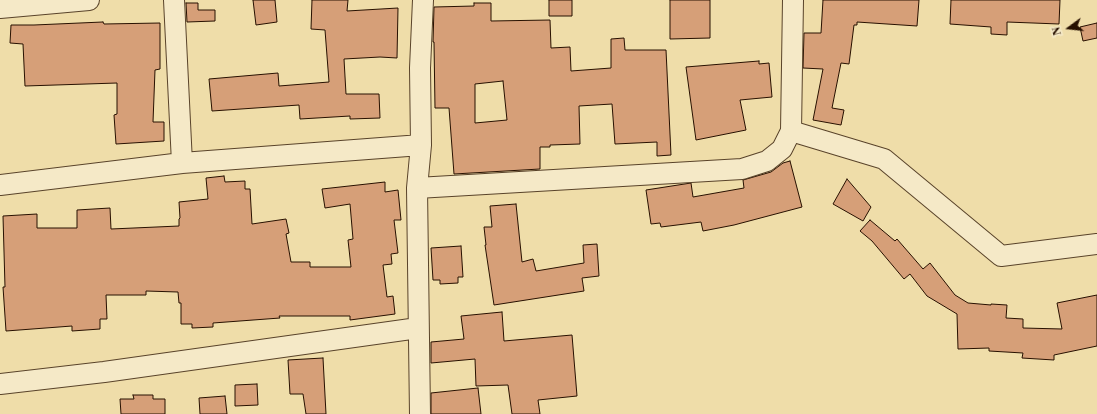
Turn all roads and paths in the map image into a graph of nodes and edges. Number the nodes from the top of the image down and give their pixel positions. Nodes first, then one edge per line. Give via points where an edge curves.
1 (89, 0) edge
2 (174, 0) edge
3 (422, 0) edge
4 (793, 0) edge
5 (11, 5) edge
6 (791, 130) junction
7 (421, 145) junction
8 (182, 163) junction
9 (0, 185) edge
10 (417, 188) junction
11 (1097, 244) edge
12 (418, 328) junction
13 (0, 384) edge
14 (420, 414) edge

1 - 5 street
2 - 8 street
3 - 7 street
4 - 6 street
6 - 10 street via 782,149 767,161 742,169
6 - 11 street via 884,159 1001,256
7 - 8 street
7 - 10 street
8 - 9 street
10 - 12 street
12 - 13 street
12 - 14 street

